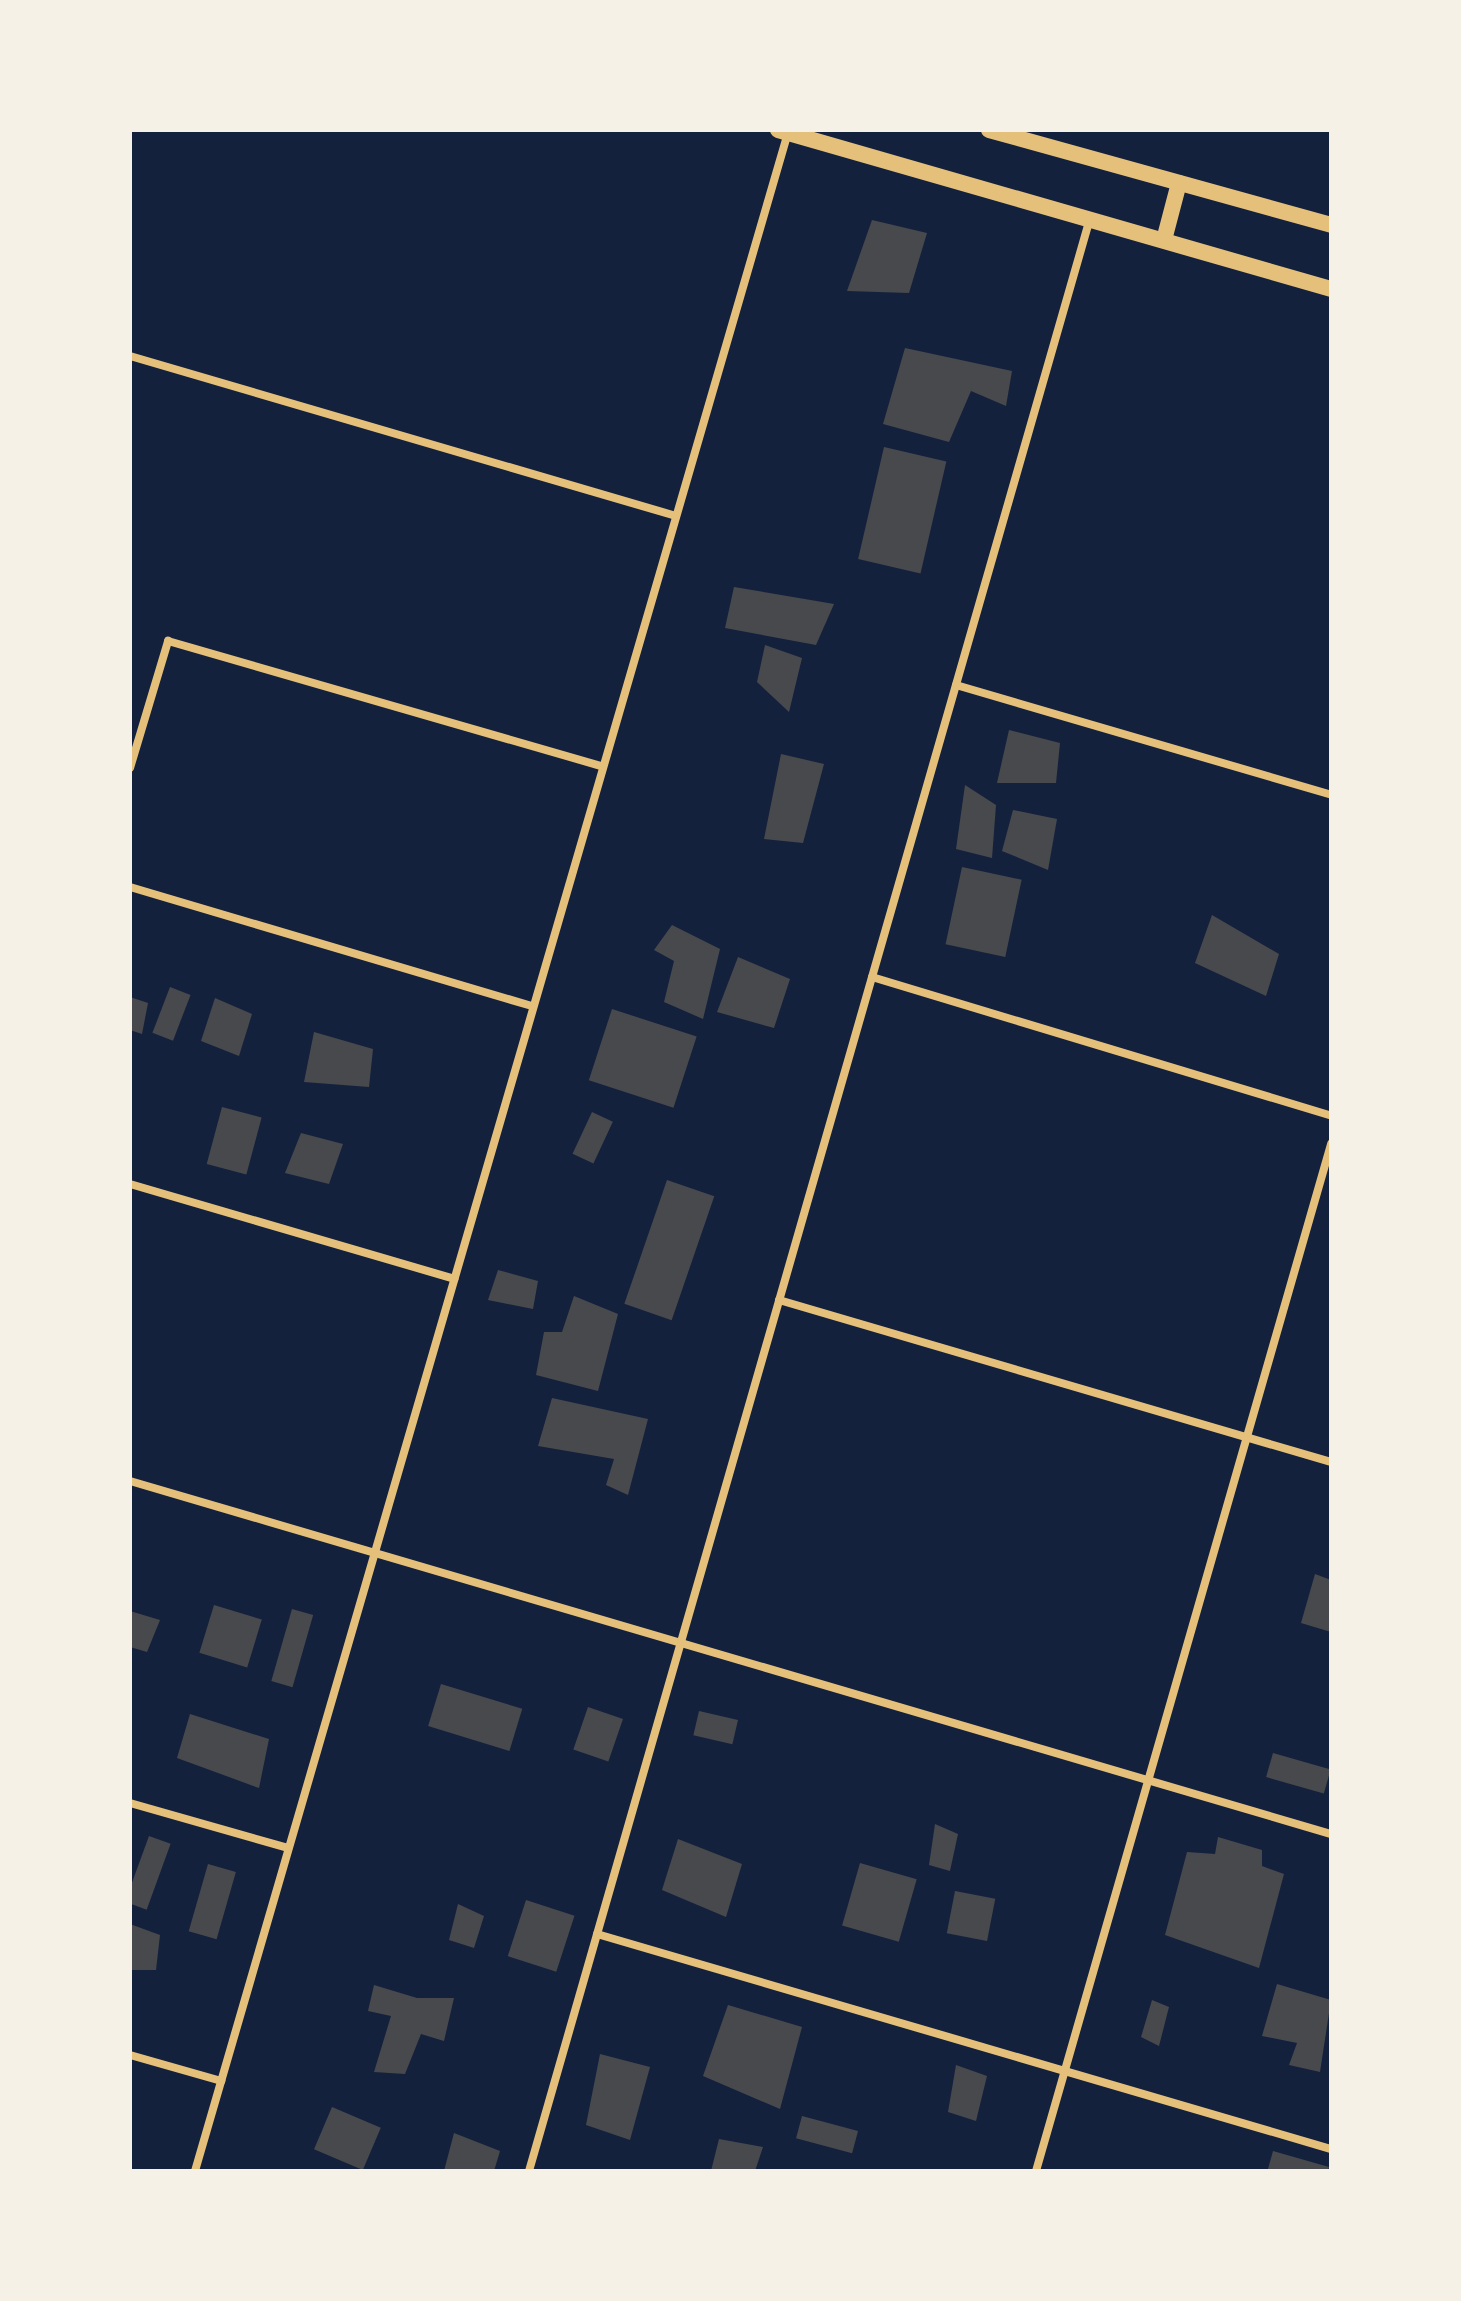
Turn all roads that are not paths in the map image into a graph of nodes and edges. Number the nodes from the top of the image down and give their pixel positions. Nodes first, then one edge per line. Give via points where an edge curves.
1 (989, 130) edge
2 (783, 131) edge
3 (1179, 183) junction
4 (1091, 217) junction
5 (1331, 225) edge
6 (1164, 240) junction
7 (1331, 289) edge
8 (130, 356) edge
9 (676, 516) junction
10 (956, 685) junction
11 (601, 766) junction
12 (130, 768) edge
13 (1331, 795) edge
14 (130, 887) edge
15 (872, 977) junction
16 (533, 1006) junction
17 (1331, 1116) edge
18 (1331, 1144) edge
19 (130, 1184) edge
20 (454, 1279) junction
21 (779, 1300) junction
22 (1246, 1437) junction
23 (1331, 1462) edge
24 (130, 1481) edge
25 (374, 1552) junction
26 (681, 1642) junction
27 (1148, 1780) junction
28 (130, 1803) edge
29 (1331, 1834) edge
30 (288, 1848) junction
31 (597, 1934) junction
32 (130, 2055) edge
33 (1064, 2071) junction
34 (221, 2081) junction
35 (1331, 2149) edge
36 (195, 2171) edge
37 (529, 2171) edge
38 (1036, 2171) edge

1 - 3 main road
2 - 4 main road
2 - 9 street
3 - 5 main road
3 - 6 main road
4 - 6 main road
4 - 10 street
6 - 7 main road
8 - 9 street
9 - 11 street
10 - 13 street
10 - 15 street
11 - 12 street via 168,641
11 - 16 street
14 - 16 street
15 - 17 street
15 - 21 street
16 - 20 street
18 - 22 street
19 - 20 street
20 - 25 street
21 - 22 street
21 - 26 street
22 - 23 street
22 - 27 street
24 - 25 street
25 - 26 street
25 - 30 street
26 - 27 street
26 - 31 street
27 - 29 street
27 - 33 street
28 - 30 street
30 - 34 street
31 - 33 street
31 - 37 street
32 - 34 street
33 - 35 street
33 - 38 street
34 - 36 street

